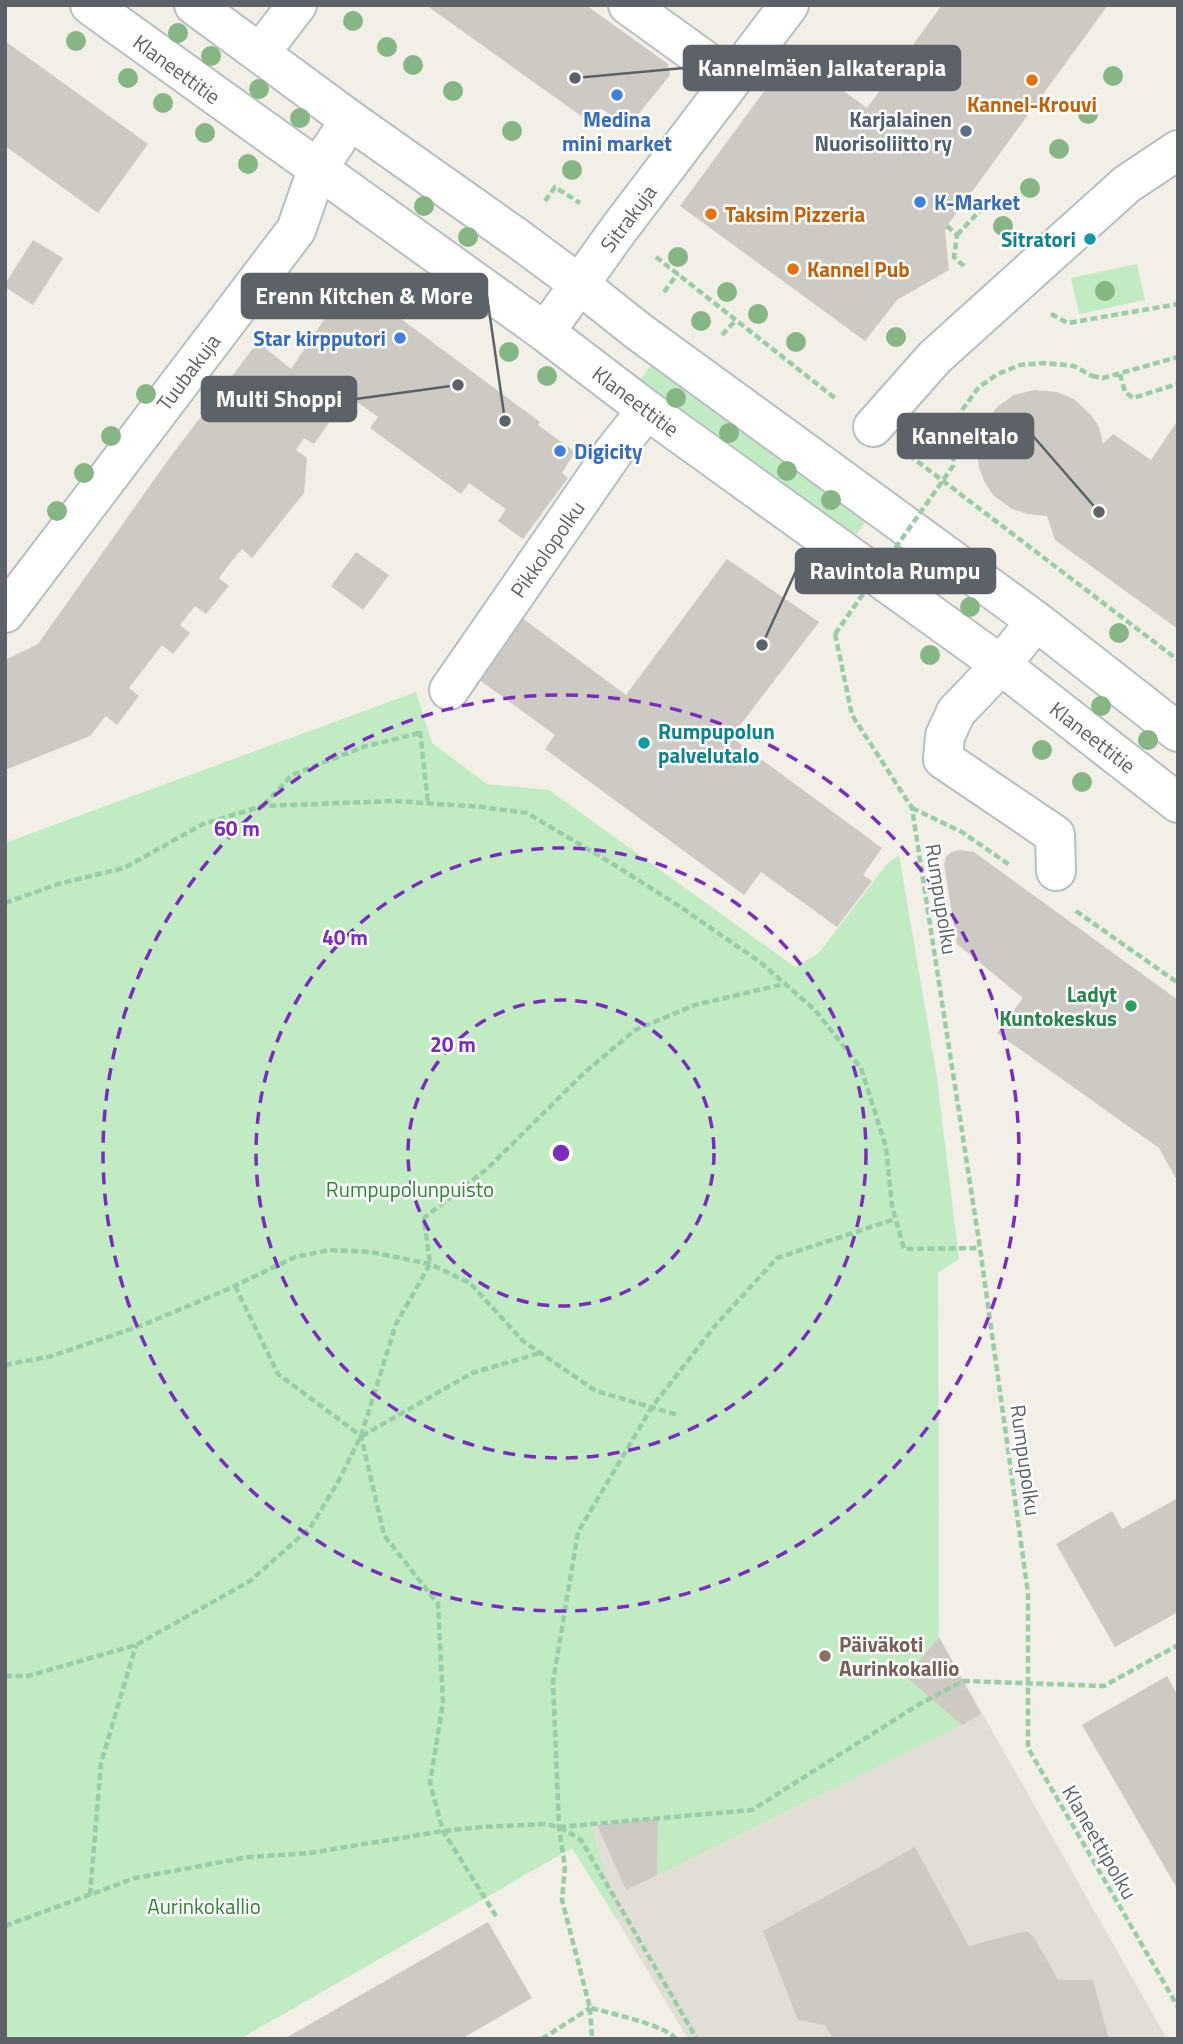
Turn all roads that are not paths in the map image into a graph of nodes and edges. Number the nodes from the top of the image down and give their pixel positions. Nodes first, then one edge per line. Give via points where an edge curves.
1 (90, 5) edge
2 (194, 5) edge
3 (297, 5) edge
4 (628, 5) edge
5 (789, 5) edge
6 (260, 53) junction
7 (732, 80) junction
8 (350, 120) junction
9 (1178, 150) edge
10 (317, 170) junction
11 (579, 284) junction
12 (545, 332) junction
13 (647, 410) junction
14 (873, 428) road end
15 (5, 612) edge
16 (1036, 621) junction
17 (1001, 665) junction
18 (449, 690) road end
19 (1178, 732) edge
20 (1178, 803) edge
21 (1056, 871) dead end

1 - 10 street, Klaneettitie
2 - 6 street
3 - 6 street
4 - 7 street
5 - 7 street, Sitrakuja
6 - 8 street
7 - 11 street, Sitrakuja
8 - 10 street, Tuubakuja
8 - 11 street
9 - 14 street via 1127,184 1006,292 935,357
10 - 12 street, Klaneettitie
10 - 15 street, Tuubakuja via 296,230
11 - 12 street, Sitrakuja
11 - 16 street
12 - 13 street, Klaneettitie
13 - 17 street, Klaneettitie
13 - 18 street, Pikkolopolku
16 - 17 street
16 - 19 street
17 - 20 street, Klaneettitie
17 - 21 street via 956,712 945,736 943,759 1055,835

